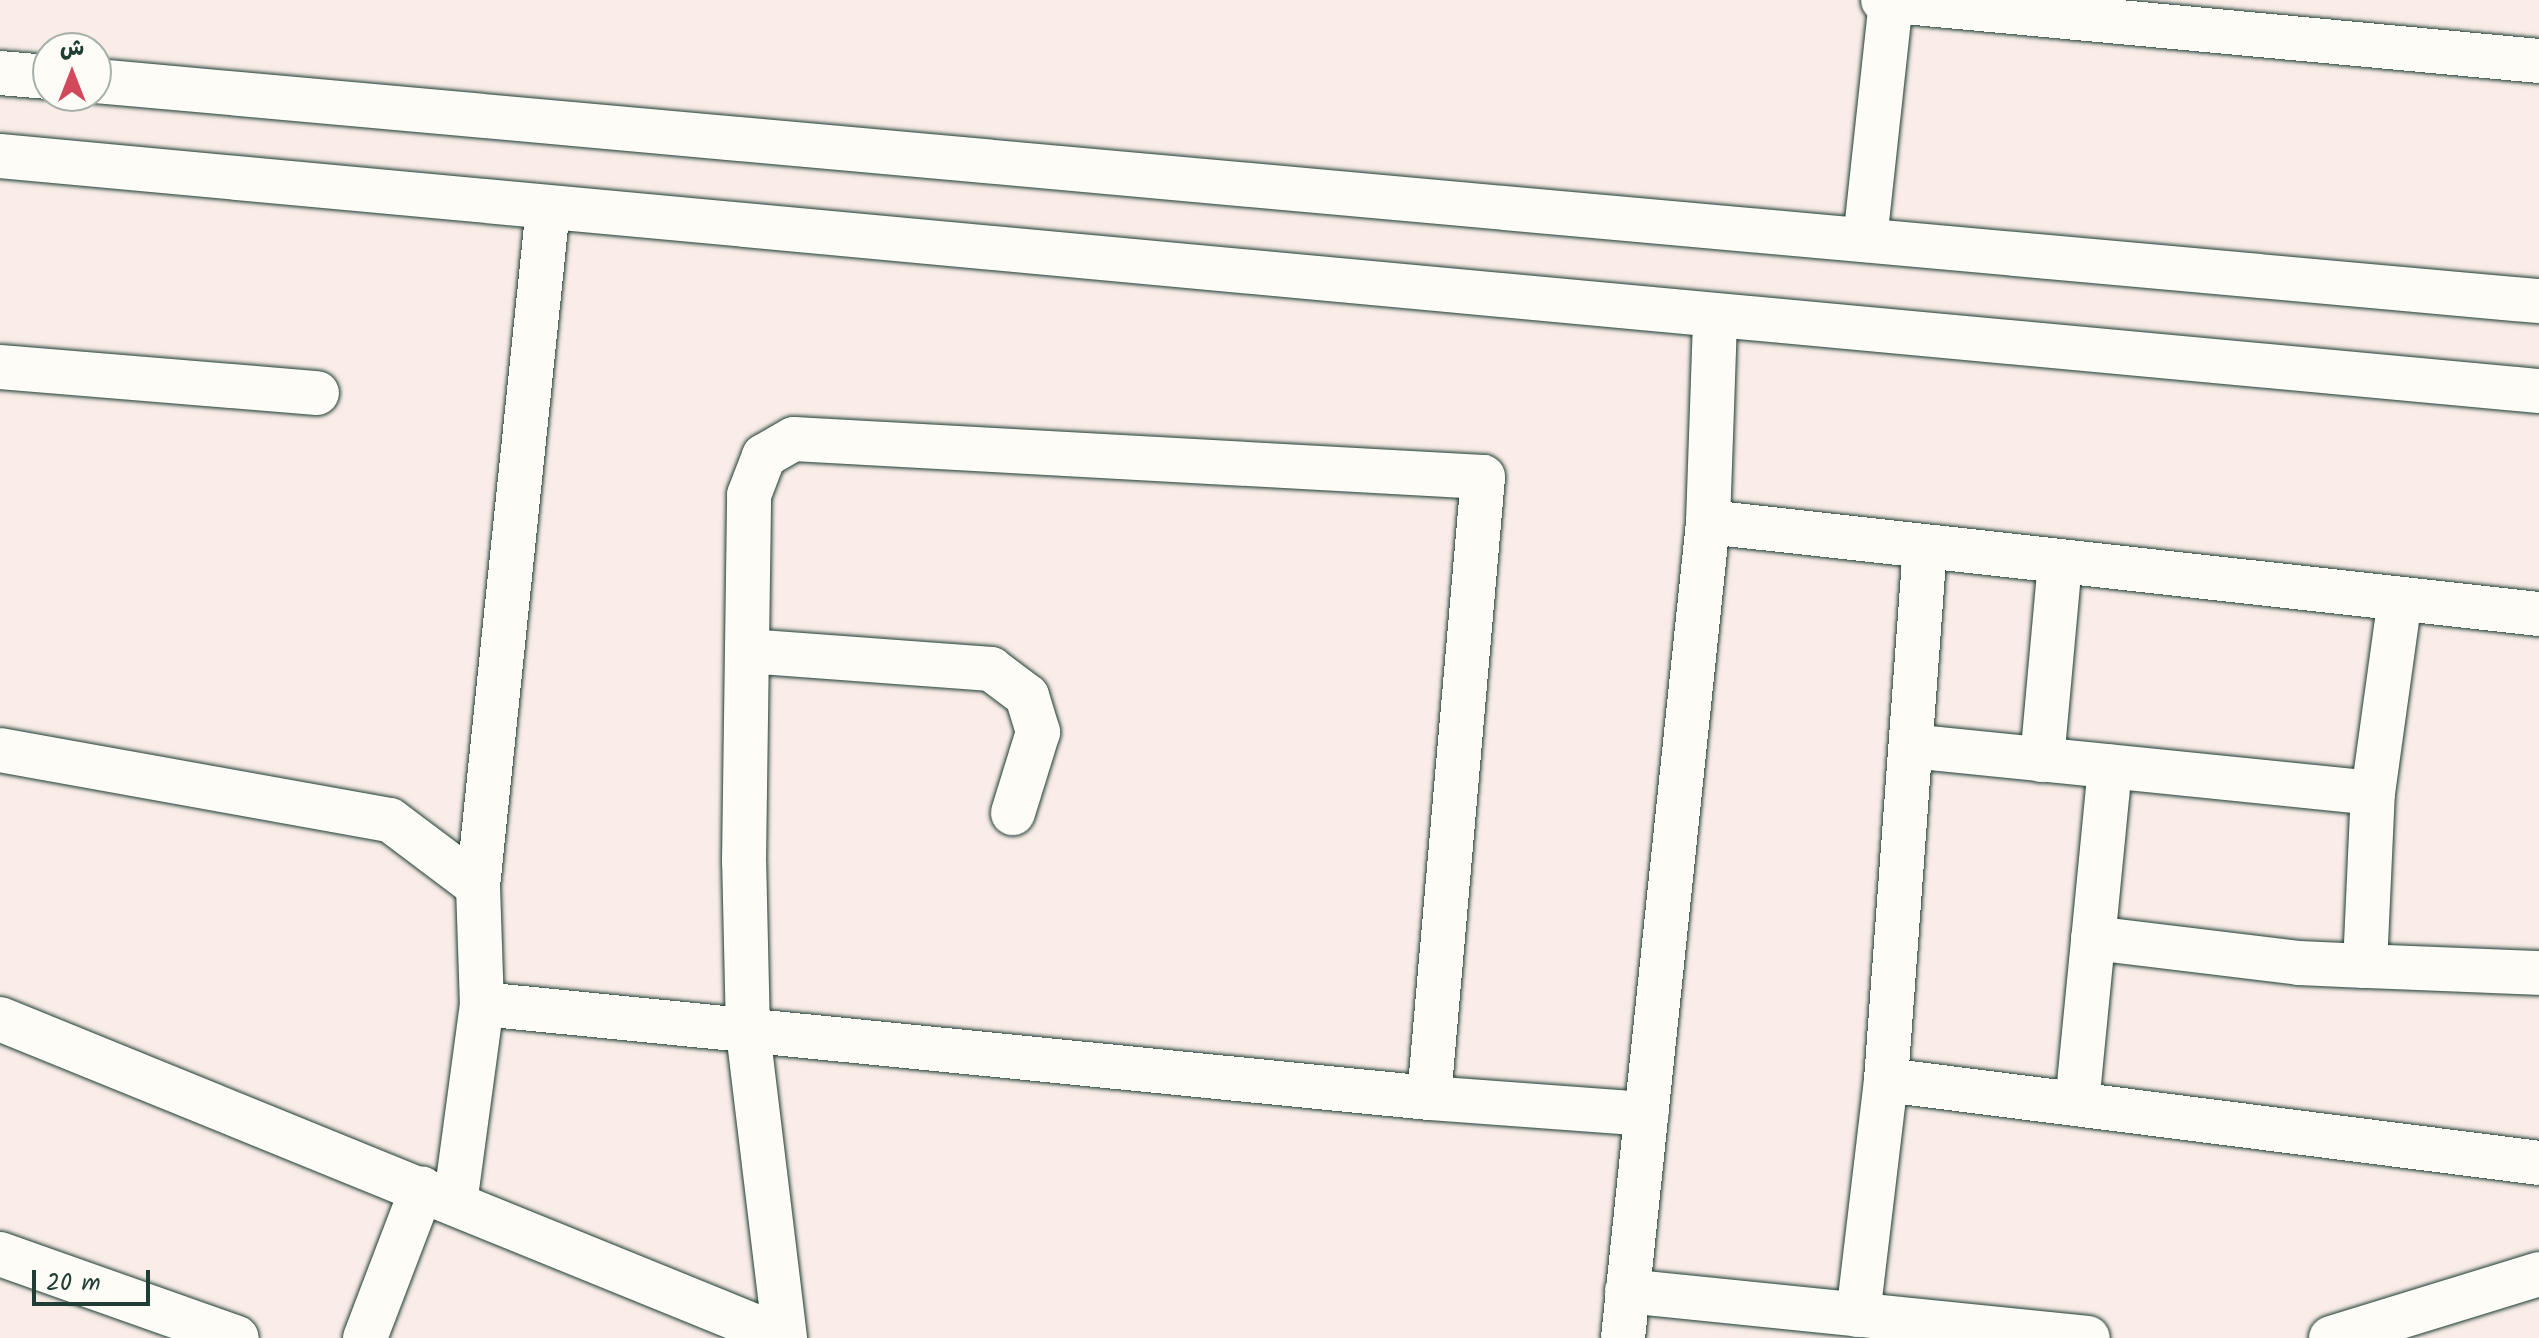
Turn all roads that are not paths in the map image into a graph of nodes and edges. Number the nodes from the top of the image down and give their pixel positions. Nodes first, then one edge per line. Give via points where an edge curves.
1 (1883, 0) edge
2 (1891, 0) edge
3 (2539, 61) edge
4 (0, 73) edge
5 (32, 76) edge
6 (112, 82) edge
7 (0, 156) edge
8 (548, 208) junction
9 (1865, 240) junction
10 (2539, 301) edge
11 (1715, 317) junction
12 (0, 367) edge
13 (2539, 391) edge
14 (317, 393) dead end
15 (1708, 522) junction
16 (1925, 547) junction
17 (2060, 562) junction
18 (2400, 599) junction
19 (2539, 614) edge
20 (747, 651) junction
21 (1911, 746) junction
22 (0, 750) edge
23 (2042, 760) junction
24 (2110, 767) junction
25 (2373, 793) junction
26 (1013, 813) dead end
27 (478, 886) junction
28 (2093, 938) junction
29 (2365, 966) junction
30 (2539, 973) edge
31 (482, 1004) junction
32 (0, 1019) edge
33 (748, 1032) junction
34 (1886, 1080) junction
35 (1429, 1098) junction
36 (2077, 1104) junction
37 (1646, 1114) junction
38 (2539, 1163) edge
39 (438, 1196) junction
40 (0, 1254) edge
41 (2539, 1274) edge
42 (1627, 1291) junction
43 (1858, 1315) junction
44 (222, 1335) edge
45 (365, 1338) edge
46 (784, 1338) edge
47 (1623, 1338) edge
48 (2088, 1338) edge
49 (2331, 1338) edge

1 - 2 street
2 - 3 street
2 - 9 street
4 - 5 street
6 - 9 street
7 - 8 street
8 - 11 street
8 - 27 street
9 - 10 street
11 - 13 street
11 - 15 street
12 - 14 street
15 - 16 street
15 - 37 street
16 - 17 street
16 - 21 street
17 - 18 street
17 - 23 street
18 - 19 street
18 - 25 street
20 - 26 street via 991,669 1027,696 1038,732
20 - 33 street
20 - 35 street via 749,495 764,456 794,439 1483,477
21 - 23 street
21 - 34 street
22 - 27 street via 390,820
23 - 24 street
24 - 25 street
24 - 28 street
25 - 29 street
27 - 31 street
28 - 29 street via 2309,965
28 - 36 street
29 - 30 street
31 - 33 street
31 - 39 street
32 - 39 street
33 - 35 street
33 - 46 street
34 - 36 street
34 - 43 street
35 - 37 street
36 - 38 street
37 - 42 street
39 - 45 street
39 - 46 street
40 - 44 street
41 - 49 street
42 - 43 street
42 - 47 street
43 - 48 street

